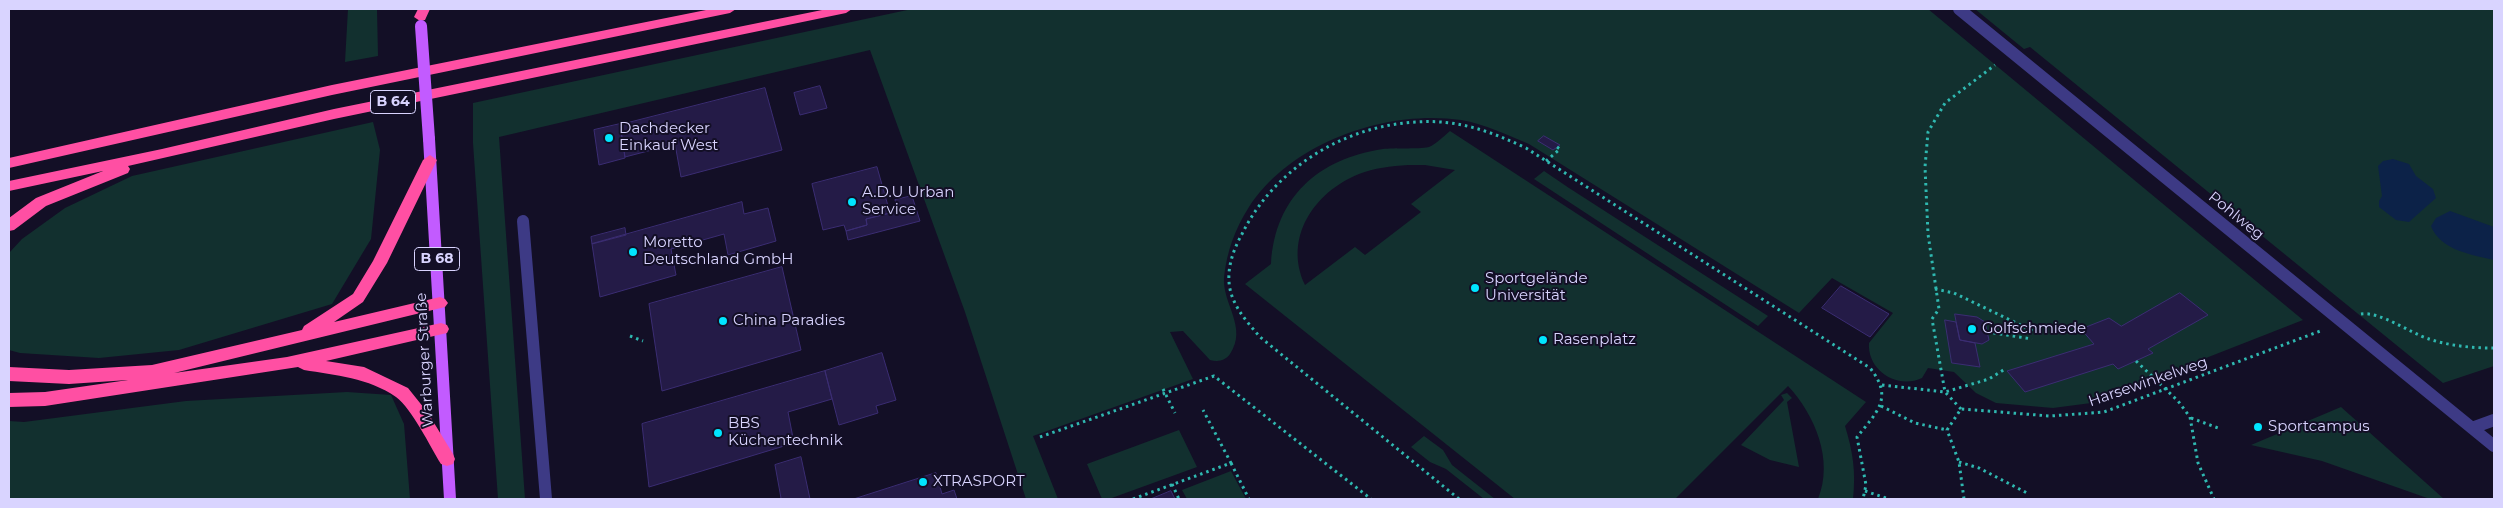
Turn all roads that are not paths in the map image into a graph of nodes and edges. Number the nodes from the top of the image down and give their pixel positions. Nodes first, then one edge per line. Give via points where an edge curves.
1 (686, 9) edge
2 (730, 9) edge
3 (846, 9) edge
4 (1959, 9) edge
5 (421, 15) edge
6 (604, 34) junction
7 (162, 154) junction
8 (430, 160) junction
9 (9, 163) edge
10 (9, 186) edge
11 (523, 221) dead end
12 (9, 226) edge
13 (440, 303) junction
14 (441, 329) junction
15 (293, 340) junction
16 (287, 363) junction
17 (9, 374) edge
18 (9, 400) edge
19 (2494, 420) edge
20 (2472, 428) junction
21 (2494, 446) edge
22 (447, 459) junction
23 (450, 499) edge
24 (546, 499) edge

1 - 6 highway
2 - 6 highway, B 64
3 - 7 highway, B 64 via 334,114
4 - 20 street, Pohlweg
5 - 8 main road, Warburger Straße / B 68, bridge
6 - 9 highway, B 64 via 332,90
7 - 10 highway, B 64
7 - 12 highway via 41,202
8 - 13 main road, Warburger Straße / B 68
8 - 15 highway via 358,298
11 - 24 street
13 - 14 main road, Warburger Straße
13 - 15 highway
14 - 16 highway
14 - 22 main road, Warburger Straße
15 - 17 highway via 152,372 69,377
16 - 18 highway via 45,399
16 - 22 highway via 358,372 402,393
19 - 20 street
20 - 21 street, Pohlweg
22 - 23 main road, Warburger Straße

